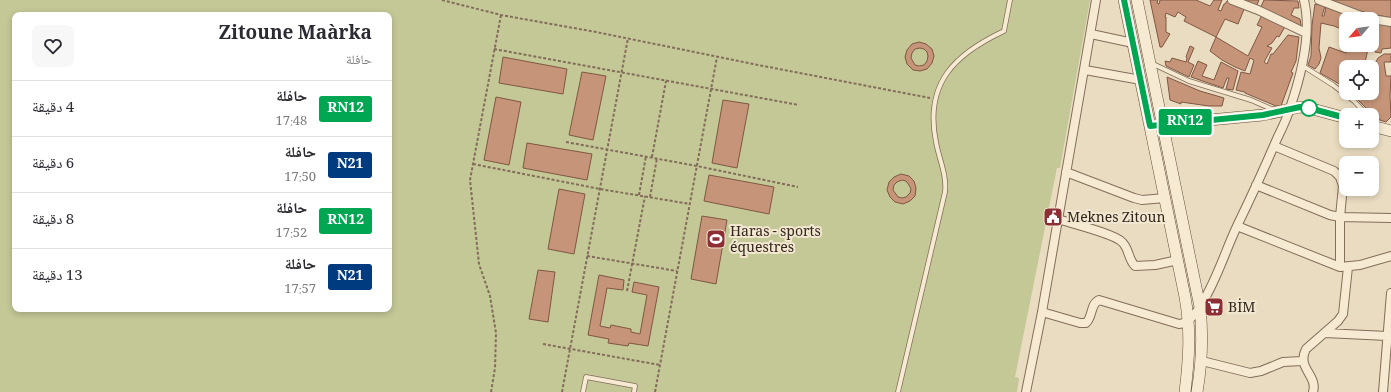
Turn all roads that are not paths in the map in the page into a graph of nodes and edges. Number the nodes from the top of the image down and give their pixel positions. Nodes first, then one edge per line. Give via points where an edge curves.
1 (1010, 0) edge
2 (1096, 0) edge
3 (1124, 0) edge
4 (1136, 0) edge
5 (1232, 0) edge
6 (1304, 0) edge
7 (1319, 0) edge
8 (1351, 12) edge
9 (1379, 20) edge
10 (1391, 22) edge
11 (1306, 32) junction
12 (1091, 34) junction
13 (1133, 43) junction
14 (1150, 62) junction
15 (1301, 65) junction
16 (1085, 70) junction
17 (1140, 80) junction
18 (1290, 108) junction
19 (1360, 108) edge
20 (1278, 112) junction
21 (1339, 116) edge
22 (1162, 124) junction
23 (1150, 126) junction
24 (1379, 126) edge
25 (1391, 131) edge
26 (1274, 146) junction
27 (1066, 172) junction
28 (1256, 185) junction
29 (1165, 198) junction
30 (1340, 217) junction
31 (1391, 218) edge
32 (1058, 219) junction
33 (1237, 226) junction
34 (1391, 256) edge
35 (1178, 260) junction
36 (1344, 267) junction
37 (1391, 293) edge
38 (1200, 306) junction
39 (1042, 312) junction
40 (1390, 314) edge
41 (1189, 320) junction
42 (1325, 333) junction
43 (1387, 336) junction
44 (1389, 351) edge
45 (1202, 361) junction
46 (1302, 361) junction
47 (584, 392) edge
48 (634, 392) edge
49 (898, 392) edge
50 (1026, 392) edge
51 (1185, 392) edge
52 (1197, 392) edge
53 (1313, 392) edge
54 (1383, 392) edge

1 - 49 lane via 1004,31 964,55 941,82 935,98 934,130 946,178 945,192
2 - 12 street
3 - 13 main road
4 - 14 main road
5 - 11 street
6 - 11 street
7 - 8 street
9 - 10 street
11 - 15 street
12 - 13 street
12 - 16 street
13 - 17 main road
14 - 20 lane via 1189,81 1251,100
14 - 22 main road
15 - 18 street
15 - 19 lane via 1333,85
16 - 17 street
16 - 27 street
17 - 23 main road
18 - 20 main road
18 - 21 main road via 1309,108
18 - 26 street
20 - 22 main road
22 - 23 main road
22 - 38 main road
23 - 29 main road
24 - 25 main road
26 - 28 street
26 - 30 street via 1337,174 1342,186
27 - 29 street via 1134,198
27 - 32 street
28 - 30 street
28 - 33 street
29 - 35 main road
30 - 31 street
30 - 36 street
32 - 35 street via 1117,238 1126,246 1135,266
32 - 39 street
33 - 36 street
33 - 38 street via 1210,290
34 - 36 street via 1360,266
35 - 41 main road
36 - 42 street via 1343,314
37 - 40 street
38 - 41 street
38 - 45 main road
39 - 41 street via 1086,323 1094,303 1099,300 1180,324
39 - 50 street
40 - 43 street
41 - 51 main road
42 - 43 street
42 - 46 street via 1306,349
43 - 44 street
44 - 54 street
45 - 46 street via 1250,373 1283,362
45 - 52 main road
46 - 53 street via 1314,382
47 - 48 lane via 586,377 635,386

